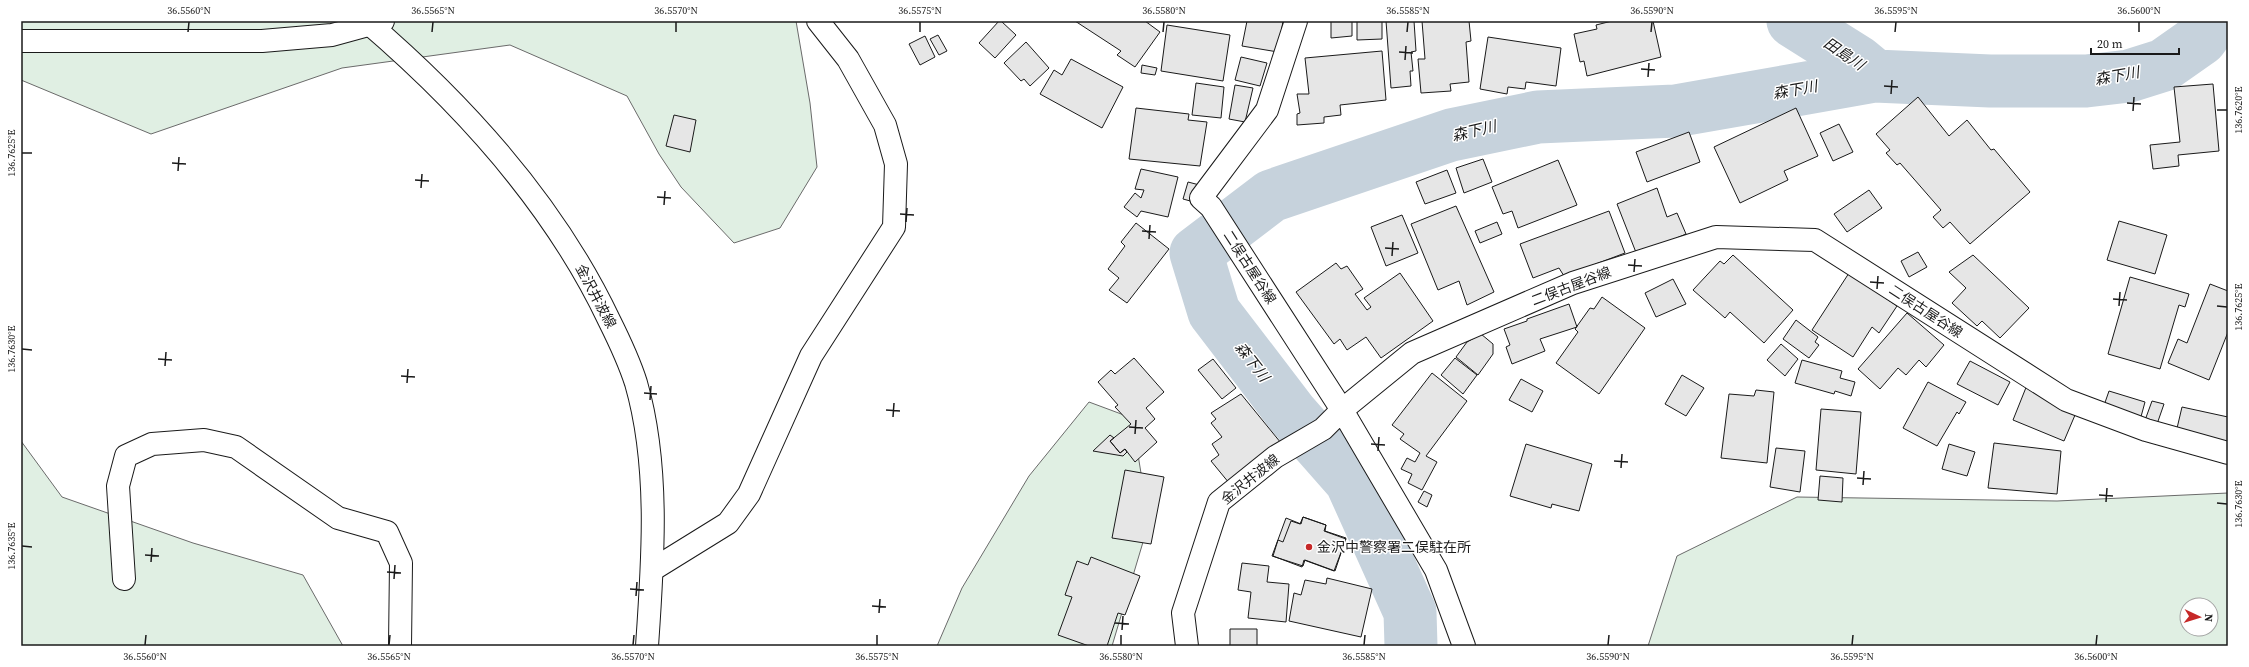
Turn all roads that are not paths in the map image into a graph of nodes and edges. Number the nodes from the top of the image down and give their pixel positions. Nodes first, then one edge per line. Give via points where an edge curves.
1 (818, 21) edge
2 (1296, 21) edge
3 (373, 22) edge
4 (21, 41) edge
5 (1342, 410) junction
6 (2228, 452) edge
7 (652, 570) junction
8 (124, 579) dead end
9 (400, 646) edge
10 (647, 646) edge
11 (1187, 646) edge
12 (1464, 646) edge

1 - 7 main road via 848,60 885,125 896,164 894,227 811,356 749,494 728,523
2 - 5 main road, 二俣古屋谷線 via 1267,110 1201,198 1211,207
3 - 4 main road via 332,35 262,40
3 - 7 main road, 金沢井波線 via 508,165 562,235 594,287 636,383 650,473
5 - 6 main road, 二俣古屋谷線 via 1412,353 1572,283 1716,237 1816,240 2066,400 2146,430
5 - 11 main road, 金沢井波線 via 1323,429 1275,458 1219,502 1183,613
5 - 12 main road via 1436,570
7 - 10 main road, 金沢井波線
8 - 9 main road via 118,486 126,456 152,444 204,440 236,447 338,518 387,532 401,563

